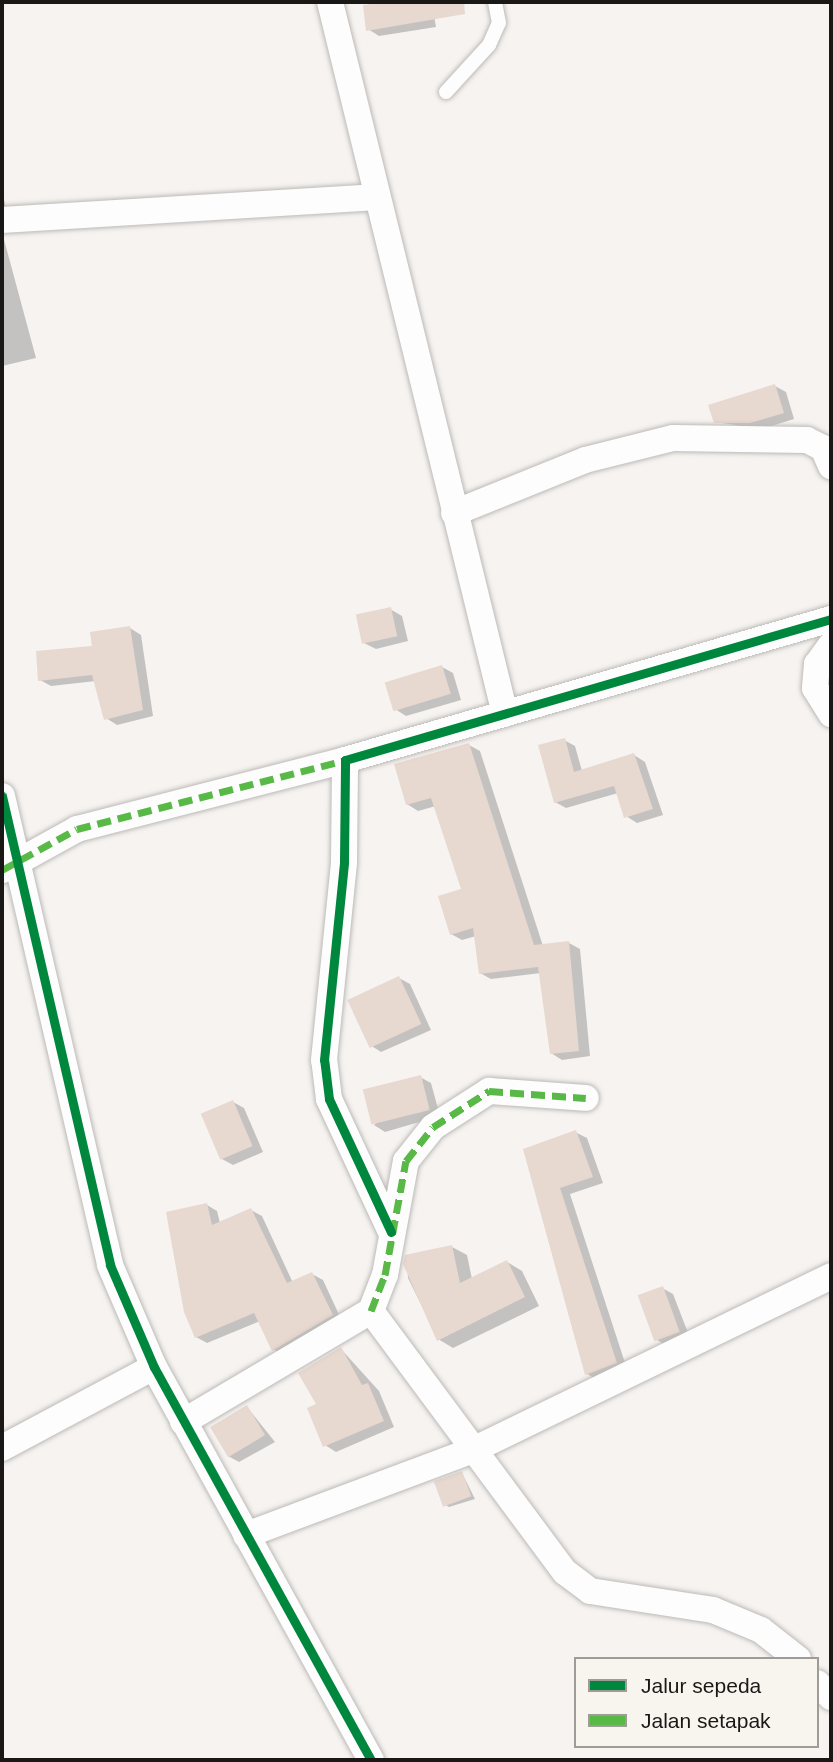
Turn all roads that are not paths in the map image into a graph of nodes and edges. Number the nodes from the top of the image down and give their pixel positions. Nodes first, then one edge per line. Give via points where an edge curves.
1 (330, 2) edge
2 (495, 2) edge
3 (446, 92) dead end
4 (373, 197) junction
5 (2, 220) edge
6 (831, 466) edge
7 (454, 513) junction
8 (831, 619) edge
9 (831, 645) edge
10 (505, 714) junction
11 (831, 715) edge
12 (345, 760) junction
13 (2, 796) edge
14 (9, 869) edge
15 (586, 1098) dead end
16 (391, 1232) junction
17 (831, 1276) edge
18 (371, 1311) junction
19 (154, 1367) junction
20 (183, 1422) junction
21 (2, 1448) edge
22 (473, 1450) junction
23 (246, 1535) junction
24 (795, 1657) edge
25 (371, 1760) edge

1 - 4 street
2 - 3 lane via 499,23 489,45
4 - 5 street
4 - 7 street
6 - 7 street via 823,448 807,440 673,438 585,460
7 - 10 street
8 - 10 street
9 - 11 street via 817,664 815,688
10 - 12 street
12 - 14 street via 77,830
12 - 16 street via 344,862 324,1060 329,1100
13 - 14 street
14 - 19 street via 95,1213
15 - 16 street via 489,1091 444,1120 406,1161
16 - 18 street
17 - 22 street
18 - 20 street
18 - 22 street
19 - 20 street
19 - 21 street
20 - 23 street
22 - 23 street
22 - 24 street via 565,1572 590,1591 713,1610 761,1630
23 - 25 street

